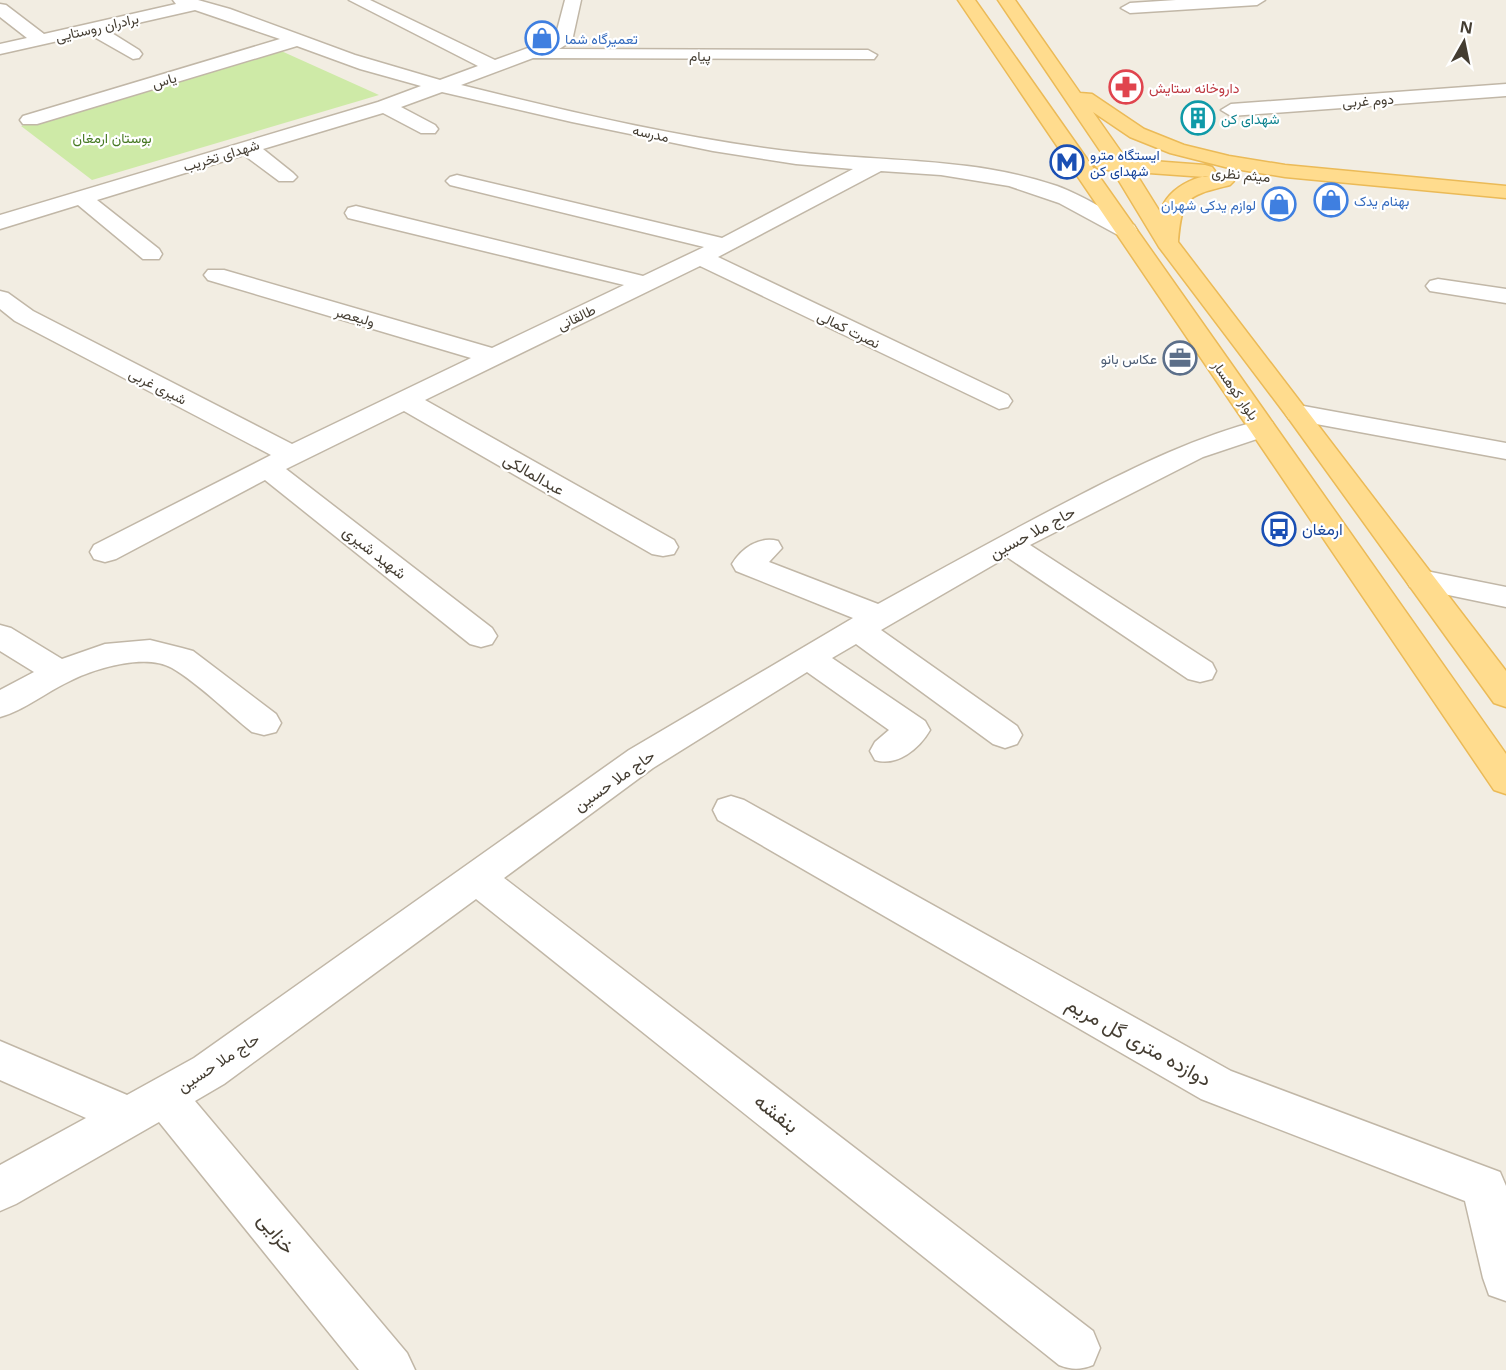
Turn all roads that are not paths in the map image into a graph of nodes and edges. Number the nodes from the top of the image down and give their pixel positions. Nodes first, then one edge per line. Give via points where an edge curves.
1 (357, 0) edge
2 (573, 0) edge
3 (966, 0) edge
4 (1006, 0) edge
5 (1257, 0) edge
6 (252, 2) dead end
7 (194, 4) edge
8 (1130, 8) dead end
9 (0, 9) edge
10 (92, 28) junction
11 (40, 39) junction
12 (297, 40) junction
13 (0, 49) edge
14 (133, 54) dead end
15 (533, 54) junction
16 (868, 55) dead end
17 (496, 67) junction
18 (1064, 83) junction
19 (442, 86) junction
20 (1506, 90) edge
21 (384, 106) junction
22 (1231, 110) dead end
23 (30, 120) dead end
24 (428, 129) dead end
25 (248, 148) junction
26 (882, 162) junction
27 (1077, 164) junction
28 (1120, 164) junction
29 (286, 177) dead end
30 (1292, 178) junction
31 (458, 181) dead end
32 (1506, 192) edge
33 (81, 197) junction
34 (1506, 198) edge
35 (356, 213) dead end
36 (0, 222) edge
37 (1126, 230) junction
38 (1167, 242) junction
39 (725, 245) junction
40 (151, 254) dead end
41 (698, 256) junction
42 (216, 275) dead end
43 (645, 283) junction
44 (1438, 286) dead end
45 (1506, 296) edge
46 (0, 298) edge
47 (12, 320) edge
48 (494, 357) junction
49 (405, 400) junction
50 (999, 401) dead end
51 (1298, 413) junction
52 (1262, 428) junction
53 (1506, 451) edge
54 (280, 462) junction
55 (1008, 544) junction
56 (663, 547) dead end
57 (767, 548) dead end
58 (105, 552) dead end
59 (1421, 580) junction
60 (1506, 597) edge
61 (868, 622) junction
62 (0, 636) edge
63 (481, 636) dead end
64 (808, 657) junction
65 (1200, 671) dead end
66 (59, 672) junction
67 (1506, 695) edge
68 (0, 705) edge
69 (264, 723) dead end
70 (1005, 735) dead end
71 (887, 751) dead end
72 (1506, 781) edge
73 (731, 810) dead end
74 (478, 879) junction
75 (0, 1060) edge
76 (147, 1106) junction
77 (0, 1189) edge
78 (1506, 1278) edge
79 (1076, 1347) dead end
80 (390, 1370) edge

1 - 17 street
2 - 15 street, شهدای تخریب via 563,41
3 - 27 main road, بلوار کوهسار
4 - 18 main road
5 - 8 street
6 - 7 street, برادران روستایی
7 - 10 street, برادران روستایی
7 - 12 street, مدرسه
9 - 11 street
10 - 11 street, برادران روستایی
10 - 14 street
11 - 13 street, برادران روستایی
12 - 19 street, مدرسه
12 - 23 street, یاس
15 - 16 street, پیام
15 - 17 street, شهدای تخریب
17 - 19 street, شهدای تخریب
18 - 28 main road
18 - 32 main road via 1121,125 1177,149 1285,171
19 - 21 street, شهدای تخریب
19 - 26 street, مدرسه via 652,134 785,157
20 - 22 street, دوم غربی
21 - 24 street
21 - 25 street, شهدای تخریب
25 - 29 street
25 - 33 street, شهدای تخریب
26 - 37 street, مدرسه via 1000,177 1048,190
26 - 39 street, طالقانی
27 - 28 main road, میثم نظری
27 - 37 main road, بلوار کوهسار
28 - 30 main road, میثم نظری
28 - 38 main road
30 - 34 main road, میثم نظری
30 - 38 main road via 1238,180 1184,189 1168,213
31 - 39 street
33 - 36 street, شهدای تخریب
33 - 40 street
35 - 43 street
37 - 52 main road, بلوار کوهسار
38 - 51 main road
39 - 41 street, طالقانی
41 - 43 street, طالقانی
41 - 50 street, نصرت کمالی
42 - 48 street, ولیعصر
43 - 48 street, طالقانی
44 - 45 street
46 - 47 street, شیری غربی
47 - 54 street, شیری غربی
48 - 49 street, طالقانی
49 - 54 street, طالقانی
49 - 56 street, عبدالمالکی
51 - 53 street
51 - 59 main road
52 - 55 street, حاج ملا حسین via 1183,456
52 - 72 main road, بلوار کوهسار
54 - 58 street, طالقانی
54 - 63 street, شهید شیری
55 - 61 street, حاج ملا حسین
55 - 65 street
57 - 61 street via 747,564
59 - 60 street
59 - 67 main road
61 - 64 street, حاج ملا حسین
61 - 70 street
62 - 66 street
64 - 71 street via 913,730
64 - 74 street, حاج ملا حسین via 641,759
66 - 68 street
66 - 69 street via 105,655 150,651 182,659
73 - 78 street, دوازده متری گل مریم via 1216,1085 1484,1187
74 - 76 street, حاج ملا حسین via 209,1071
74 - 79 street, بنفشه
75 - 76 street
76 - 77 street, حاج ملا حسین
76 - 80 street, خزایی

